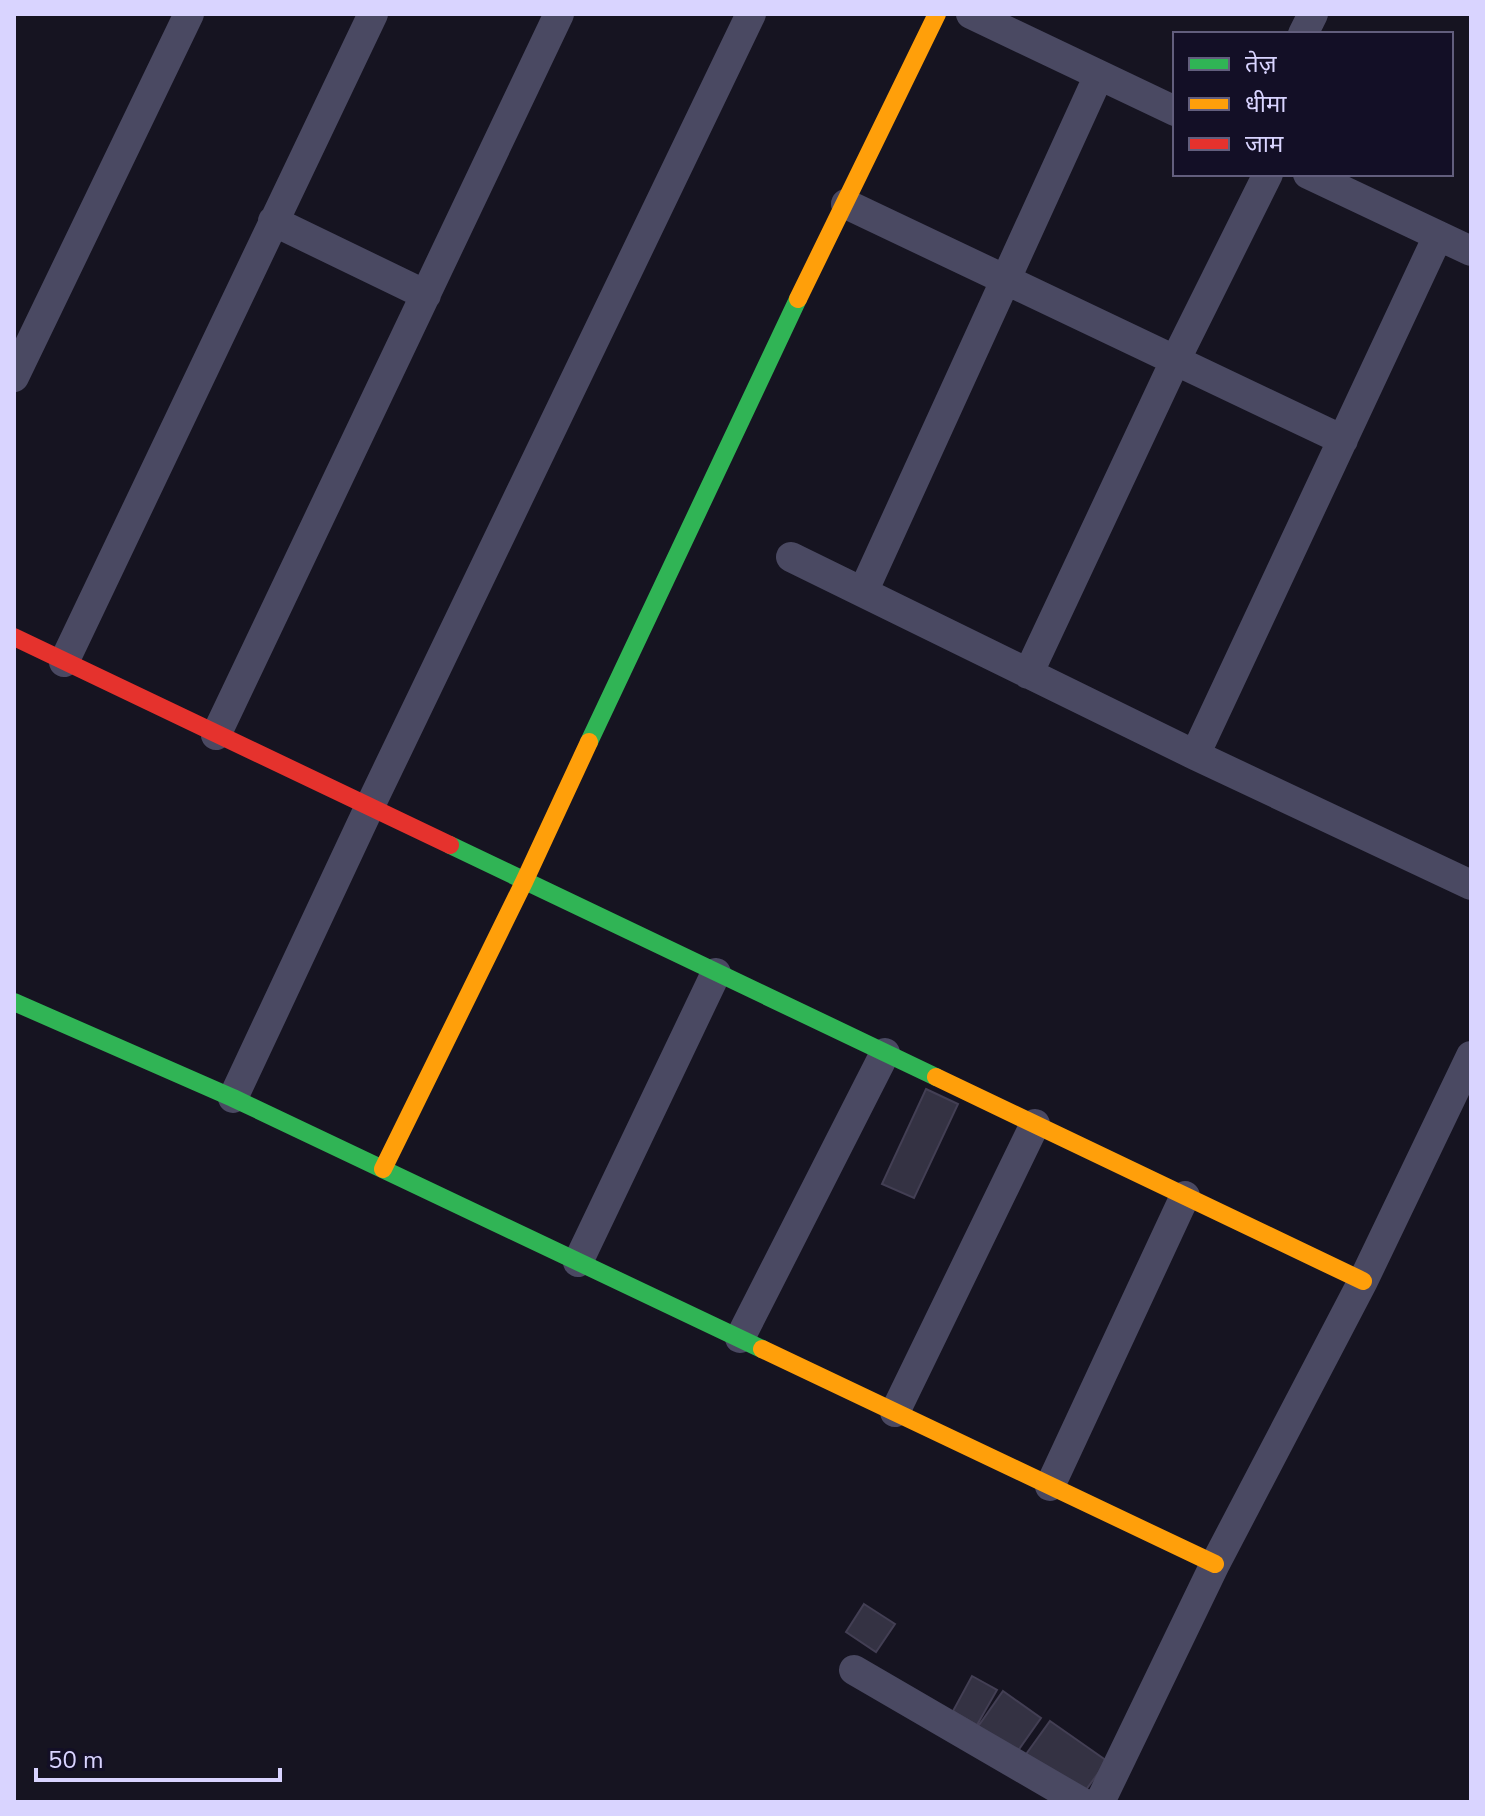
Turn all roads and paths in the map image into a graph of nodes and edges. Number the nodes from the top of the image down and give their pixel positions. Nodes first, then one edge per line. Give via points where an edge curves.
1 (189, 14) edge
2 (373, 14) edge
3 (559, 14) edge
4 (751, 14) edge
5 (937, 14) edge
6 (971, 14) edge
7 (1313, 14) edge
8 (1304, 32) edge
9 (1099, 75) junction
10 (1173, 110) edge
11 (1267, 176) edge
12 (1312, 176) edge
13 (846, 204) junction
14 (273, 221) junction
15 (1438, 236) junction
16 (1471, 251) edge
17 (1004, 280) junction
18 (426, 295) junction
19 (1175, 361) junction
20 (14, 377) edge
21 (1343, 440) junction
22 (791, 557) dead end
23 (863, 592) junction
24 (14, 637) edge
25 (64, 662) junction
26 (1028, 674) junction
27 (216, 735) junction
28 (1195, 755) junction
29 (369, 808) junction
30 (524, 882) junction
31 (1471, 885) edge
32 (716, 973) junction
33 (14, 1002) edge
34 (885, 1053) junction
35 (1471, 1056) edge
36 (233, 1098) junction
37 (1035, 1124) junction
38 (383, 1169) junction
39 (1185, 1196) junction
40 (578, 1262) junction
41 (1363, 1281) junction
42 (740, 1338) junction
43 (895, 1412) junction
44 (1050, 1486) junction
45 (1215, 1564) junction
46 (854, 1670) dead end
47 (1081, 1802) edge
48 (1100, 1802) edge

1 - 20 street
2 - 14 street
3 - 18 street
4 - 29 street
5 - 13 street
6 - 9 street
7 - 8 street
9 - 10 street
9 - 17 street
11 - 19 street
12 - 15 street
13 - 17 street
13 - 30 street
14 - 18 street
14 - 25 street
15 - 16 street
15 - 21 street
17 - 19 street
17 - 23 street
18 - 27 street
19 - 21 street
19 - 26 street
21 - 28 street
22 - 23 street
23 - 26 street
24 - 25 street
25 - 27 street
26 - 28 street
27 - 29 street
28 - 31 street
29 - 30 street
29 - 36 street
30 - 32 street
30 - 38 street
32 - 34 street
32 - 40 street
33 - 36 street
34 - 37 street
34 - 42 street
35 - 41 street
36 - 38 street
37 - 39 street
37 - 43 street
38 - 40 street
39 - 41 street
39 - 44 street
40 - 42 street
41 - 45 street
42 - 43 street
43 - 44 street
44 - 45 street
45 - 48 street
46 - 47 street

